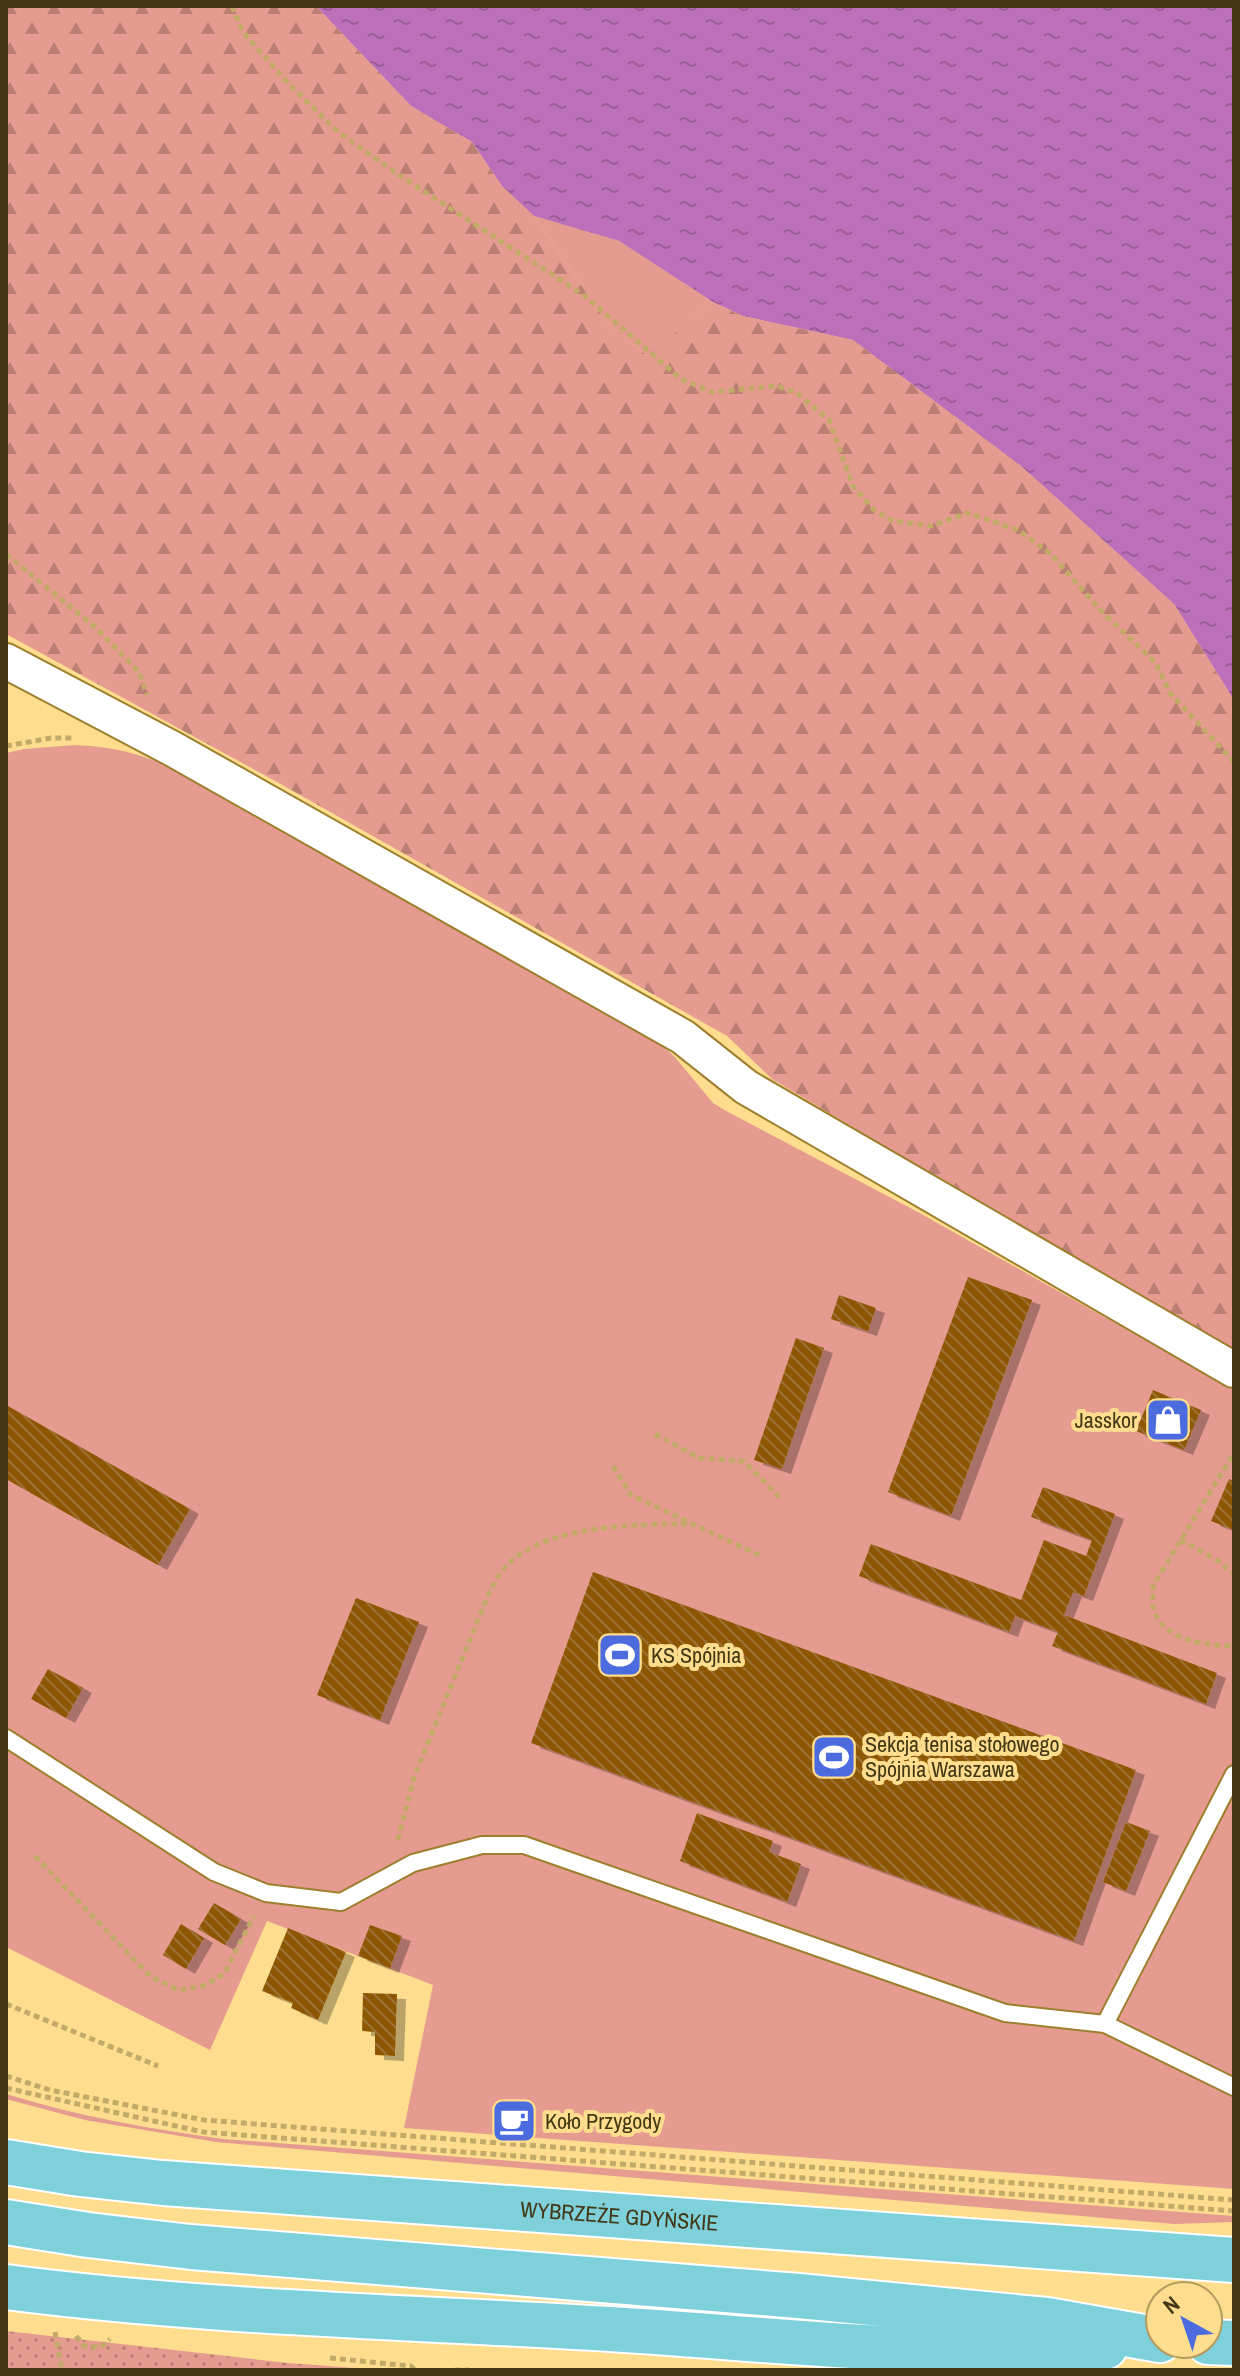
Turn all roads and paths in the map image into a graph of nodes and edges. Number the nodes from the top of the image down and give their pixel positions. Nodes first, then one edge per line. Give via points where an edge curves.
1 (232, 6) edge
2 (6, 554) edge
3 (6, 661) edge
4 (162, 743) junction
5 (1234, 762) edge
6 (1234, 1370) edge
7 (655, 1434) dead end
8 (1232, 1456) edge
9 (613, 1466) dead end
10 (781, 1499) dead end
11 (692, 1524) junction
12 (1180, 1540) junction
13 (759, 1555) dead end
14 (1234, 1574) edge
15 (1234, 1646) edge
16 (6, 1738) edge
17 (1234, 1774) edge
18 (35, 1856) dead end
19 (389, 1876) junction
20 (266, 1893) junction
21 (6, 2004) edge
22 (1105, 2024) junction
23 (158, 2066) dead end
24 (6, 2076) edge
25 (1234, 2087) edge
26 (6, 2088) edge
27 (6, 2132) edge
28 (6, 2162) edge
29 (80, 2174) junction
30 (1234, 2200) edge
31 (1234, 2211) edge
32 (6, 2222) edge
33 (1234, 2260) edge
34 (6, 2287) edge
35 (613, 2329) junction
36 (1144, 2342) edge
37 (1144, 2345) edge
38 (722, 2353) dead end
39 (455, 2370) edge
40 (469, 2370) edge

1 - 5 path via 243,32 338,132 585,296 681,379 712,392 777,386 797,393 829,420 853,486 874,510 893,521 931,526 968,513 1018,530 1051,554 1156,663 1170,693
2 - 4 path via 95,627 139,672
3 - 4 street
4 - 6 street via 683,1037 746,1087
7 - 10 path via 699,1458 744,1461
8 - 12 path
9 - 11 path via 631,1495
11 - 13 path
11 - 19 path via 587,1530 549,1539 503,1569 414,1777
12 - 14 path
12 - 15 path via 1153,1586 1153,1608 1178,1635 1203,1645
16 - 20 lane via 214,1872
17 - 22 lane
18 - 20 path via 151,1977 179,1990 203,1986 224,1974
19 - 20 lane via 341,1902
19 - 22 lane via 413,1863 482,1845 524,1845 1005,2013
21 - 23 path
22 - 25 lane
24 - 30 path via 50,2090 204,2120
26 - 31 path via 203,2132
27 - 29 main road
28 - 29 main road, WYBRZEŻE GDYŃSKIE
29 - 33 main road, WYBRZEŻE GDYŃSKIE
32 - 36 main road via 191,2247 1032,2318
34 - 35 main road via 142,2302
35 - 37 main road via 986,2350
35 - 38 lane
39 - 40 path

